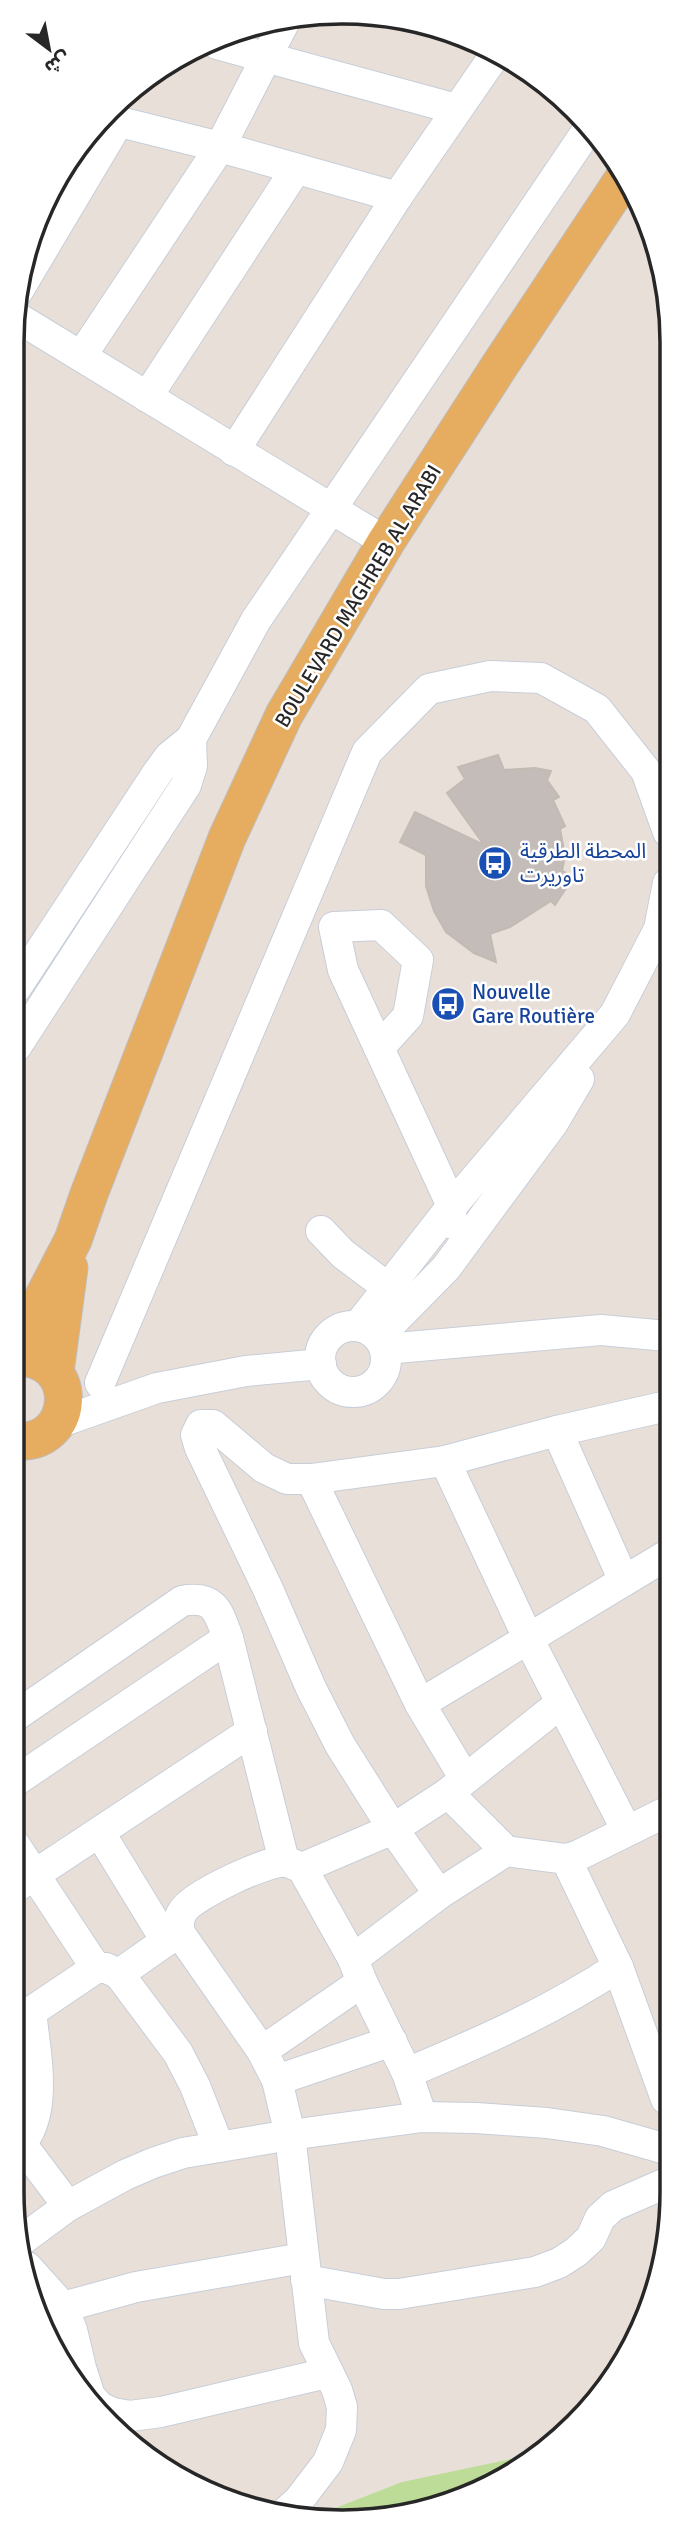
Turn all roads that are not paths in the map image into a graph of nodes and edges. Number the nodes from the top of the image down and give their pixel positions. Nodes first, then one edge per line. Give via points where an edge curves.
1 (279, 31) edge
2 (226, 47) edge
3 (264, 57) junction
4 (490, 61) edge
5 (456, 109) junction
6 (114, 120) edge
7 (111, 124) edge
8 (584, 136) edge
9 (220, 147) junction
10 (296, 169) junction
11 (619, 186) edge
12 (397, 197) junction
13 (34, 263) edge
14 (25, 321) edge
15 (82, 355) junction
16 (147, 397) junction
17 (234, 451) junction
18 (333, 509) junction
19 (386, 542) junction
20 (191, 738) junction
21 (660, 810) edge
22 (660, 924) edge
23 (24, 976) edge
24 (615, 1014) junction
25 (24, 1036) edge
26 (379, 1048) dead end
27 (452, 1206) junction
28 (321, 1231) dead end
29 (73, 1240) junction
30 (446, 1268) junction
31 (387, 1287) junction
32 (660, 1335) edge
33 (24, 1336) edge
34 (374, 1337) junction
35 (24, 1356) edge
36 (321, 1364) junction
37 (57, 1377) junction
38 (100, 1383) junction
39 (157, 1388) junction
40 (660, 1408) edge
41 (55, 1424) junction
42 (557, 1431) junction
43 (24, 1441) edge
44 (445, 1461) junction
45 (311, 1479) junction
46 (660, 1559) edge
47 (624, 1581) junction
48 (228, 1637) junction
49 (529, 1640) junction
50 (561, 1703) junction
51 (420, 1704) junction
52 (24, 1710) edge
53 (252, 1731) junction
54 (24, 1775) edge
55 (457, 1786) junction
56 (660, 1815) edge
57 (394, 1829) junction
58 (627, 1831) junction
59 (100, 1833) junction
60 (506, 1851) junction
61 (566, 1859) junction
62 (293, 1865) junction
63 (24, 1882) edge
64 (439, 1894) junction
65 (173, 1936) junction
66 (618, 1967) junction
67 (108, 1971) junction
68 (357, 1971) junction
69 (24, 2017) edge
70 (24, 2026) edge
71 (392, 2041) junction
72 (657, 2043) edge
73 (262, 2051) junction
74 (660, 2062) edge
75 (407, 2073) junction
76 (277, 2080) junction
77 (422, 2117) junction
78 (290, 2135) junction
79 (24, 2137) edge
80 (219, 2147) junction
81 (660, 2147) edge
82 (24, 2156) edge
83 (660, 2186) edge
84 (68, 2206) junction
85 (28, 2236) edge
86 (304, 2269) junction
87 (36, 2276) edge
88 (63, 2307) junction
89 (76, 2365) edge
90 (327, 2373) junction
91 (114, 2413) edge
92 (293, 2505) edge

1 - 3 street
2 - 3 street
3 - 5 street
3 - 9 street
4 - 5 street
5 - 12 street
6 - 9 street
7 - 13 street
8 - 18 street
9 - 10 street
9 - 15 street
10 - 12 street
10 - 16 street
11 - 19 main road, BOULEVARD MAGHREB AL ARABI
12 - 17 street
14 - 15 street
15 - 16 street
16 - 17 street
17 - 18 street
18 - 19 street
18 - 20 street via 256,621
19 - 29 main road, BOULEVARD MAGHREB AL ARABI via 290,704 247,792
20 - 23 street via 158,772
20 - 25 street via 192,766 186,785
21 - 38 street via 646,771 597,709 541,678 490,676 429,689 367,752
22 - 24 street
24 - 27 street
24 - 30 street via 553,1123
26 - 27 street
27 - 30 street
27 - 31 street
28 - 31 street
29 - 33 main road, BOULEVARD MAGHREB AL ARABI
29 - 37 main road, BOULEVARD MAGHREB AL ARABI
30 - 34 street
31 - 34 street
32 - 34 street via 601,1330
34 - 36 street via 346,1327 335,1332 321,1352
34 - 36 street via 384,1370 371,1387 350,1392 340,1389 324,1374
35 - 37 main road via 43,1362
36 - 39 street via 246,1371
37 - 38 street
37 - 41 main road, BOULEVARD MAGHREB AL ARABI via 63,1408
38 - 39 street
39 - 41 street
40 - 42 street
41 - 43 main road via 39,1438
42 - 44 street
42 - 47 street
44 - 45 street
44 - 49 street
45 - 51 street
45 - 57 street via 287,1479 264,1468 213,1425 201,1424 196,1435 310,1688
46 - 47 street
47 - 49 street
48 - 52 street via 212,1605 199,1598 182,1601
48 - 53 street
48 - 54 street
49 - 50 street
49 - 51 street
50 - 55 street
50 - 58 street
51 - 55 street
53 - 59 street
53 - 62 street
55 - 57 street
55 - 60 street
56 - 58 street
57 - 62 street
57 - 64 street
58 - 61 street
59 - 63 street
59 - 65 street
60 - 61 street
60 - 64 street
61 - 66 street
62 - 65 street via 236,1877 188,1903
62 - 68 street
63 - 67 street
64 - 68 street
65 - 67 street
65 - 73 street
66 - 72 street
66 - 75 street via 538,2015
67 - 69 street
67 - 80 street via 161,2026 195,2086
68 - 71 street
68 - 73 street
70 - 79 street via 38,2086 32,2124
71 - 75 street
71 - 76 street
72 - 74 street
73 - 76 street
75 - 77 street
76 - 78 street
77 - 78 street
77 - 81 street via 547,2123 603,2131
78 - 80 street
78 - 86 street
80 - 84 street via 153,2163
82 - 84 street
83 - 86 street via 613,2206 576,2252 535,2272 384,2294
84 - 85 street
86 - 88 street via 136,2287
86 - 90 street via 314,2343
87 - 88 street
88 - 89 street via 75,2338
90 - 91 street via 161,2412
90 - 92 street via 342,2407 341,2430 328,2462

